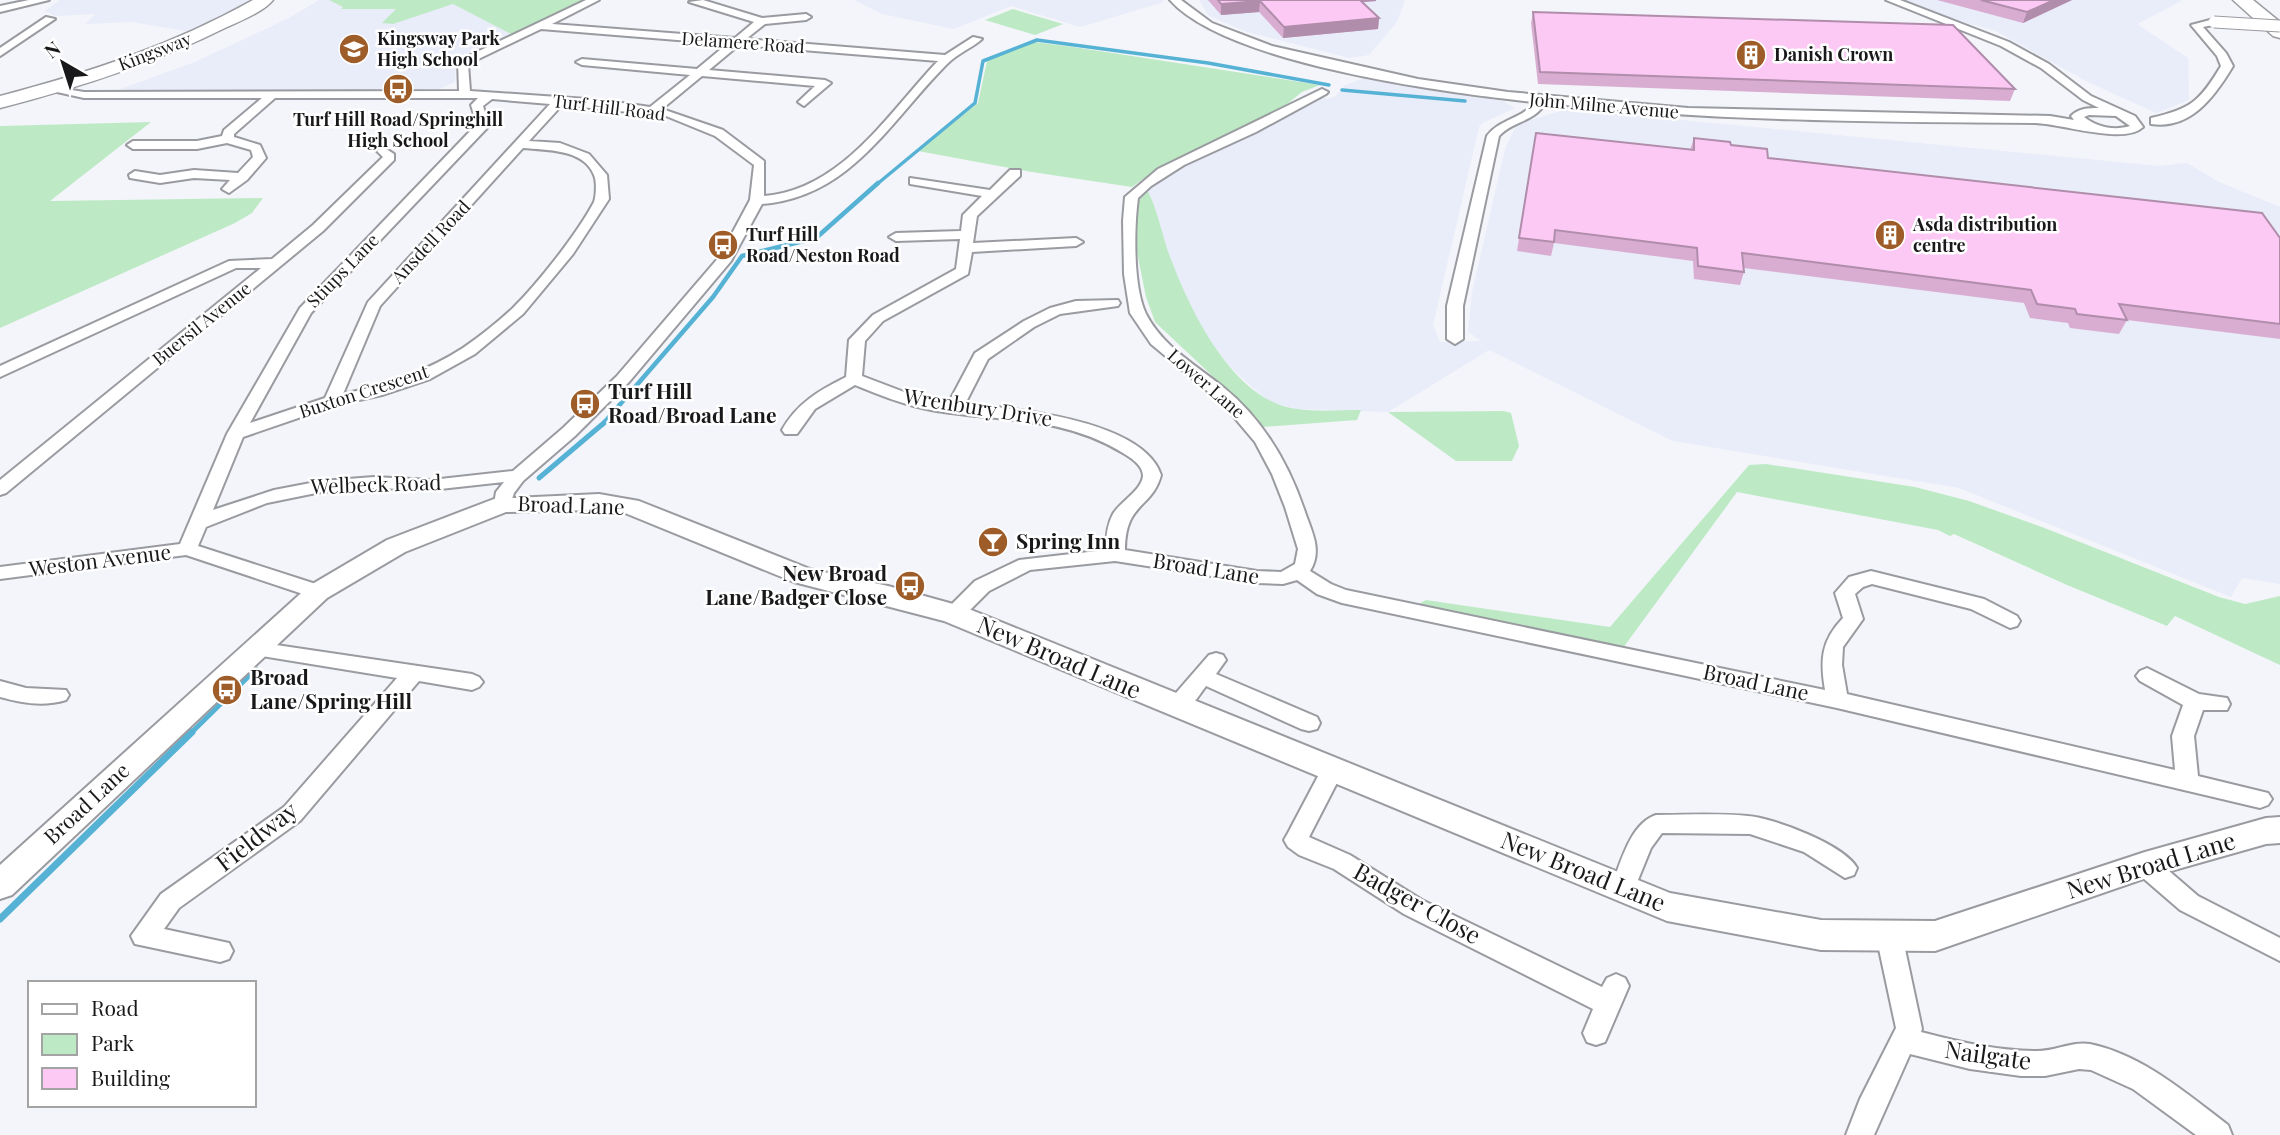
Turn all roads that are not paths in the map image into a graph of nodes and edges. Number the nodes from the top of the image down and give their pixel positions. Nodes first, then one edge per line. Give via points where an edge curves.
1 (44, 0) edge
2 (265, 0) edge
3 (594, 0) edge
4 (698, 0) edge
5 (1175, 0) edge
6 (1891, 0) edge
7 (2240, 0) edge
8 (0, 9) edge
9 (2272, 14) edge
10 (806, 17) dead end
11 (50, 19) dead end
12 (762, 21) junction
13 (539, 26) junction
14 (2280, 32) edge
15 (977, 39) dead end
16 (736, 42) junction
17 (0, 53) edge
18 (947, 58) junction
19 (582, 62) dead end
20 (699, 73) junction
21 (52, 88) junction
22 (466, 94) junction
23 (1322, 94) dead end
24 (271, 96) junction
25 (489, 96) junction
26 (2087, 99) junction
27 (559, 101) junction
28 (1540, 101) junction
29 (0, 102) edge
30 (804, 102) dead end
31 (652, 111) junction
32 (2079, 114) junction
33 (2119, 115) junction
34 (2050, 120) junction
35 (2155, 121) junction
36 (2137, 125) junction
37 (2091, 127) junction
38 (228, 139) junction
39 (523, 144) junction
40 (133, 145) dead end
41 (383, 151) dead end
42 (1015, 173) dead end
43 (135, 175) dead end
44 (242, 177) junction
45 (915, 181) dead end
46 (229, 189) dead end
47 (992, 194) junction
48 (757, 200) junction
49 (896, 237) dead end
50 (966, 242) junction
51 (1076, 242) dead end
52 (276, 263) junction
53 (1113, 303) dead end
54 (1455, 339) dead end
55 (0, 372) edge
56 (854, 379) junction
57 (332, 401) junction
58 (955, 407) junction
59 (791, 430) dead end
60 (236, 434) junction
61 (517, 477) junction
62 (0, 489) edge
63 (503, 504) junction
64 (199, 523) junction
65 (187, 549) junction
66 (1115, 555) junction
67 (1299, 572) junction
68 (0, 573) edge
69 (318, 592) junction
70 (954, 614) junction
71 (2010, 621) dead end
72 (256, 649) junction
73 (414, 673) junction
74 (2147, 676) dead end
75 (472, 682) dead end
76 (0, 689) edge
77 (58, 695) dead end
78 (1837, 700) junction
79 (2195, 702) junction
80 (2219, 704) dead end
81 (1177, 707) junction
82 (1309, 723) dead end
83 (1333, 769) junction
84 (2187, 782) junction
85 (2260, 799) dead end
86 (2280, 830) edge
87 (2145, 865) junction
88 (1845, 868) dead end
89 (0, 885) edge
90 (1622, 890) junction
91 (1889, 935) junction
92 (2280, 950) edge
93 (220, 951) dead end
94 (1596, 1033) dead end
95 (1903, 1040) junction
96 (1860, 1135) edge
97 (2218, 1135) edge

1 - 8 street
2 - 21 highway, Kingsway via 149,56
3 - 13 street
4 - 12 street via 694,2
5 - 28 street, John Milne Avenue via 1194,17 1220,30 1290,54 1403,79
6 - 26 street via 2005,44 2045,66
7 - 9 highway
9 - 14 highway
9 - 35 street, John Milne Avenue, bridge via 2196,25 2227,66 2195,111
10 - 12 street
11 - 17 street
12 - 16 street
13 - 16 street, Delamere Road
13 - 22 street via 462,63
15 - 18 street via 951,51
16 - 18 street, Delamere Road
16 - 20 street
18 - 48 street via 848,162 806,191
19 - 20 street
20 - 30 street via 825,83
20 - 31 street
21 - 24 street, Turf Hill Road via 84,96
21 - 29 highway, Kingsway
22 - 24 street, Turf Hill Road
22 - 25 street, Turf Hill Road
23 - 67 street, Lower Lane via 1167,166 1132,197 1128,237 1137,312 1170,356 1229,400 1274,458 1309,552 1307,564
24 - 38 street via 228,133
25 - 27 street, Turf Hill Road
25 - 60 street, Stiups Lane via 477,106 483,125 305,311
26 - 32 street
26 - 33 street
27 - 31 street, Turf Hill Road
27 - 39 street, Ansdell Road
28 - 34 street, John Milne Avenue via 1724,116
28 - 54 street via 1535,110 1505,123 1493,136 1455,306
31 - 48 street, Turf Hill Road via 719,133 760,164
32 - 33 street, John Milne Avenue via 2095,110
32 - 34 street, John Milne Avenue
32 - 37 street via 2080,121
33 - 35 street
33 - 36 street
34 - 37 street, John Milne Avenue
35 - 36 street, John Milne Avenue
36 - 37 street, John Milne Avenue via 2123,132
38 - 40 street via 197,145
38 - 44 street via 256,148 261,158
39 - 57 street, Ansdell Road via 373,305
39 - 57 street, Buxton Crescent via 560,147 585,157 601,175 602,199 568,251 518,311 469,351 424,376
41 - 52 street, Buersil Avenue via 390,157
42 - 47 street
43 - 44 street via 160,179 194,174
44 - 46 street
45 - 47 street
47 - 50 street via 970,215
48 - 61 street, Turf Hill Road via 726,258 623,379
49 - 50 street
50 - 51 street
50 - 56 street via 963,271 878,318 856,340
52 - 55 street via 234,264
52 - 62 street, Buersil Avenue
53 - 58 street via 1055,311 981,356
56 - 58 street, Wrenbury Drive via 915,402
56 - 59 street via 820,397
57 - 60 street, Buxton Crescent
58 - 66 street, Wrenbury Drive via 1053,419 1142,456 1152,475 1124,510 1116,529
60 - 64 street, Stiups Lane
61 - 63 street, Turf Hill Road via 505,492
61 - 64 street, Welbeck Road via 491,475 431,485 368,482 301,488
63 - 69 main road, Broad Lane via 396,546
63 - 70 main road, Broad Lane via 599,502 630,506 803,576
64 - 65 street, Stiups Lane
65 - 68 street, Weston Avenue
65 - 69 street, Weston Avenue
66 - 67 street, Broad Lane via 1257,577 1283,578
66 - 70 street, Broad Lane via 1026,564 982,586
67 - 78 street, Broad Lane via 1342,596
69 - 72 main road, Broad Lane
70 - 81 main road, New Broad Lane
71 - 78 street via 1977,604 1926,590 1871,577 1856,582 1845,593 1853,619 1830,651
72 - 73 street
72 - 89 main road, Broad Lane
73 - 75 street
73 - 93 street, Fieldway via 292,814 170,901 144,936
74 - 79 street
76 - 77 street via 26,696
78 - 84 street, Broad Lane
79 - 80 street
79 - 84 street via 2183,736
81 - 82 street via 1209,668
81 - 83 main road, New Broad Lane
83 - 90 main road, New Broad Lane
83 - 94 street, Badger Close via 1296,840 1342,862 1413,907 1612,995
84 - 85 street, Broad Lane
86 - 87 main road, New Broad Lane
87 - 91 main road, New Broad Lane via 1935,936
87 - 92 street via 2189,903
88 - 90 street via 1812,845 1750,825 1657,824 1641,843
90 - 91 main road, New Broad Lane via 1667,907 1821,935
91 - 95 street via 1909,1029
95 - 96 street
95 - 97 street, Nailgate via 2003,1063 2049,1064 2089,1056 2137,1077

